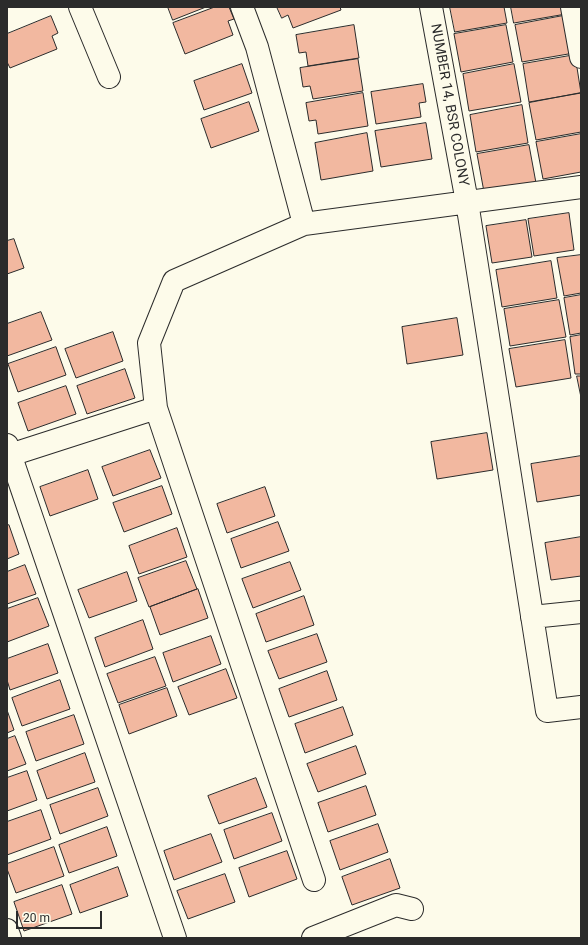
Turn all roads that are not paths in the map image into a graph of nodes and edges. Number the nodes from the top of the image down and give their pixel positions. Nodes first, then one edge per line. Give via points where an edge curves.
1 (80, 7) edge
2 (242, 7) edge
3 (431, 7) edge
4 (572, 7) edge
5 (581, 57) edge
6 (109, 77) dead end
7 (581, 187) edge
8 (467, 202) junction
9 (295, 228) junction
10 (156, 408) junction
11 (8, 452) edge
12 (581, 612) edge
13 (532, 617) junction
14 (581, 707) edge
15 (314, 880) dead end
16 (412, 909) dead end
17 (7, 930) edge
18 (10, 938) edge
19 (175, 938) edge
20 (313, 938) edge

1 - 6 street
2 - 9 street via 257,47
3 - 8 street, NUMBER 14, BSR COLONY
4 - 5 street
7 - 8 street
8 - 9 street
8 - 13 street, NUMBER 14, BSR COLONY
9 - 10 street via 174,281 149,343
10 - 11 street
10 - 15 street
11 - 19 street
12 - 13 street
13 - 14 street, NUMBER 14, BSR COLONY via 547,711
16 - 20 street via 396,905
17 - 18 street

